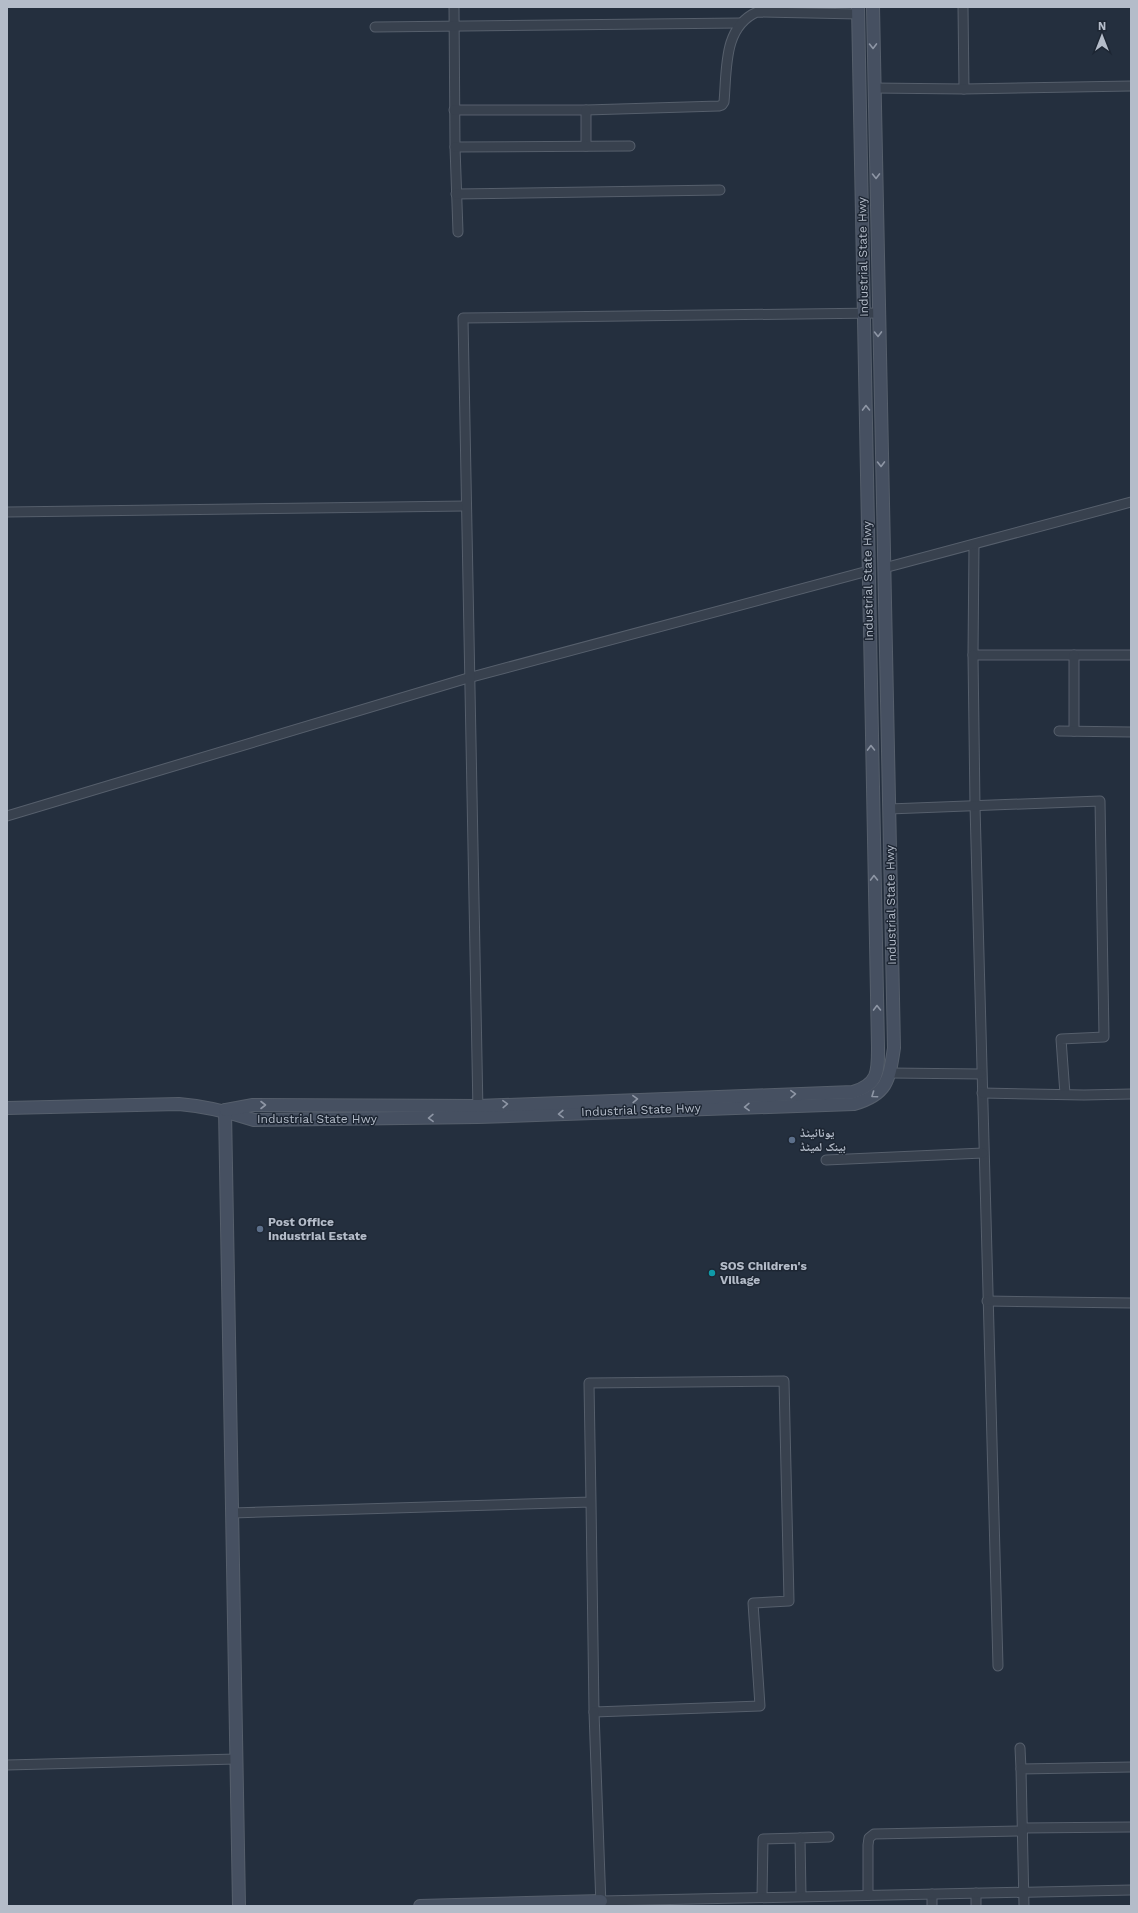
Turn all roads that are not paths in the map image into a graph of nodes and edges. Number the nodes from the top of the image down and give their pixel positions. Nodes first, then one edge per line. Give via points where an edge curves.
1 (454, 7) edge
2 (873, 7) edge
3 (962, 7) edge
4 (858, 10) edge
5 (740, 23) junction
6 (454, 26) junction
7 (375, 27) dead end
8 (1131, 86) edge
9 (874, 88) junction
10 (964, 89) junction
11 (454, 110) junction
12 (586, 110) junction
13 (586, 146) junction
14 (630, 146) dead end
15 (455, 147) junction
16 (720, 190) dead end
17 (456, 194) junction
18 (458, 232) dead end
19 (864, 313) junction
20 (878, 313) junction
21 (882, 494) junction
22 (867, 495) junction
23 (1131, 502) edge
24 (466, 506) junction
25 (7, 512) edge
26 (974, 545) junction
27 (884, 568) junction
28 (868, 571) junction
29 (886, 640) junction
30 (870, 641) junction
31 (973, 655) junction
32 (1074, 655) junction
33 (1131, 655) edge
34 (470, 678) junction
35 (1059, 731) dead end
36 (1074, 731) junction
37 (1131, 732) edge
38 (975, 806) junction
39 (889, 809) junction
40 (7, 816) edge
41 (890, 1073) junction
42 (981, 1074) junction
43 (982, 1093) junction
44 (1065, 1094) junction
45 (1131, 1094) edge
46 (7, 1108) edge
47 (225, 1110) junction
48 (478, 1111) junction
49 (983, 1152) junction
50 (826, 1160) dead end
51 (987, 1301) junction
52 (1131, 1303) edge
53 (591, 1502) junction
54 (232, 1513) junction
55 (998, 1666) dead end
56 (594, 1712) junction
57 (1020, 1748) dead end
58 (236, 1759) junction
59 (7, 1765) edge
60 (1131, 1767) edge
61 (1021, 1769) junction
62 (1131, 1827) edge
63 (1023, 1830) junction
64 (829, 1837) dead end
65 (800, 1838) junction
66 (1131, 1890) edge
67 (1024, 1892) junction
68 (976, 1893) junction
69 (932, 1894) junction
70 (868, 1895) junction
71 (804, 1896) junction
72 (759, 1900) edge
73 (708, 1902) edge
74 (601, 1904) edge
75 (238, 1906) edge
76 (420, 1906) edge
77 (808, 1906) edge
78 (932, 1906) edge
79 (976, 1906) edge
80 (1024, 1906) edge

1 - 6 street
2 -> 9 main road, Industrial State Hwy
3 - 10 street
4 - 5 street via 757,12
4 - 19 main road, Industrial State Hwy
5 - 6 street
5 - 12 street via 733,33 730,44 722,105
6 - 7 street
6 - 11 street
8 - 10 street
9 - 10 street
9 -> 20 main road, Industrial State Hwy
11 - 12 street
11 - 15 street
12 - 13 street
13 - 14 street
13 - 15 street
15 - 17 street
16 - 17 street
17 - 18 street
19 - 20 street
22 -> 19 main road, Industrial State Hwy
19 - 24 street via 463,318
20 -> 21 main road, Industrial State Hwy
21 - 22 main road
21 - 27 main road, Industrial State Hwy
22 - 28 main road, Industrial State Hwy
23 - 26 street
24 - 25 street
24 - 34 street
26 - 27 street
26 - 31 street
27 - 29 main road, Industrial State Hwy
28 - 30 main road, Industrial State Hwy
28 - 34 street
29 - 30 main road
29 - 39 main road, Industrial State Hwy
48 -> 30 main road, Industrial State Hwy via 852,1092 870,1084 878,1070
31 - 32 street
31 - 38 street
32 - 33 street
32 - 36 street
34 - 40 street
34 - 48 street
35 - 36 street
36 - 37 street
38 - 39 street
38 - 42 street
38 - 44 street via 1100,801 1104,1037 1061,1039
39 - 41 main road, Industrial State Hwy via 894,1048
41 - 42 street
41 -> 48 main road, Industrial State Hwy via 879,1093 854,1104
42 - 43 street
43 - 44 street
43 - 49 street
44 - 45 street
46 - 47 main road, Industrial State Hwy via 179,1104
47 - 48 main road, Industrial State Hwy via 253,1105
47 - 54 main road
49 - 50 street
49 - 51 street
51 - 52 street
51 - 55 street
53 - 54 street
53 - 56 street
53 - 56 street via 589,1383 784,1381 789,1601 753,1602 760,1706
54 - 58 main road
56 - 74 street
57 - 61 street
58 - 59 street
58 - 75 main road
60 - 61 street
61 - 63 street
62 - 63 street
63 - 67 street
63 - 70 street via 874,1834 869,1838 868,1845
64 - 65 street
65 - 71 street
65 - 72 street via 763,1839
66 - 67 street
67 - 68 street
67 - 80 street
68 - 69 street
68 - 79 street
69 - 70 street
69 - 78 street
70 - 71 street
71 - 72 street
71 - 77 street
72 - 73 street
73 - 74 street
74 - 76 main road

